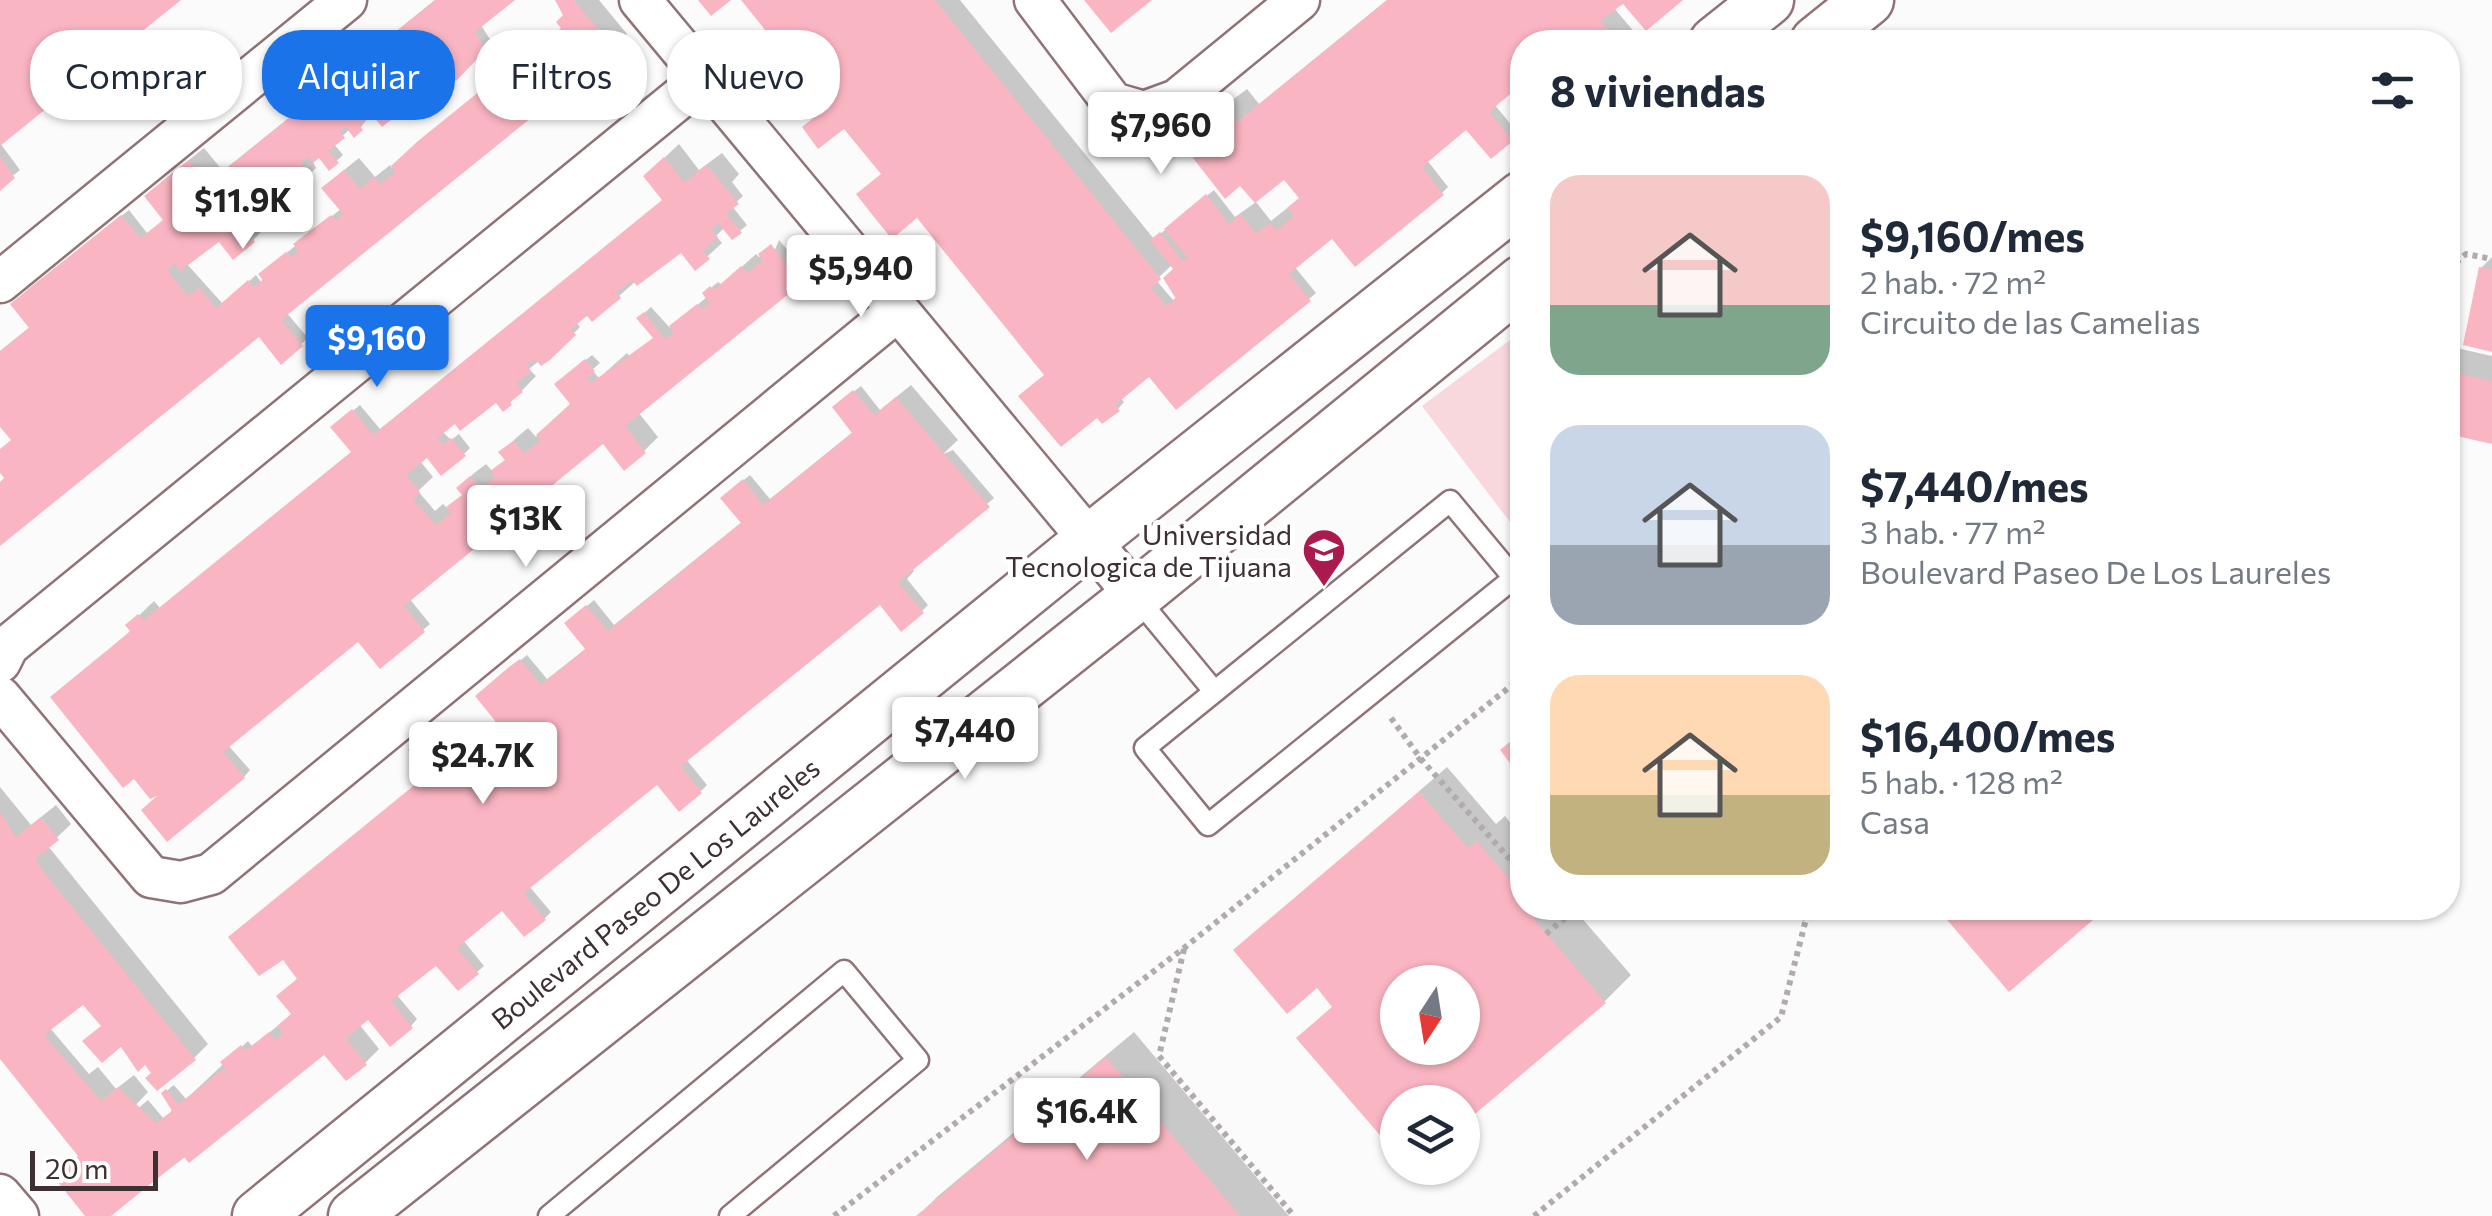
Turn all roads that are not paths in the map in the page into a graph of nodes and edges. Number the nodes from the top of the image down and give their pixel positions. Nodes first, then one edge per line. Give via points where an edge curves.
1 (346, 0) edge
2 (640, 0) edge
3 (1035, 0) edge
4 (1300, 0) edge
5 (1768, 0) edge
6 (1868, 0) edge
7 (1731, 30) edge
8 (1831, 30) edge
9 (667, 33) edge
10 (667, 108) edge
11 (739, 120) edge
12 (1510, 207) edge
13 (0, 282) edge
14 (1510, 291) edge
15 (898, 310) junction
16 (1090, 540) junction
17 (1510, 573) edge
18 (1510, 581) edge
19 (1136, 596) junction
20 (0, 662) edge
21 (1214, 691) junction
22 (0, 697) edge
23 (0, 1195) edge
24 (18, 1216) edge
25 (258, 1216) edge
26 (354, 1216) edge
27 (549, 1216) edge
28 (730, 1216) edge

1 - 13 street
2 - 9 street
3 - 4 street via 1113,103 1144,112 1177,100
5 - 7 street
6 - 8 street
10 - 20 street via 8,646
11 - 15 street
12 - 16 street, Boulevard Paseo De Los Laureles
14 - 19 street
15 - 16 street
15 - 22 street via 211,874 181,882 152,877
16 - 19 street
16 - 25 street, Boulevard Paseo De Los Laureles
17 - 21 lane via 1450,500
18 - 21 lane via 1208,825 1144,748
19 - 21 lane
19 - 26 street
23 - 24 street
27 - 28 lane via 844,971 918,1060

